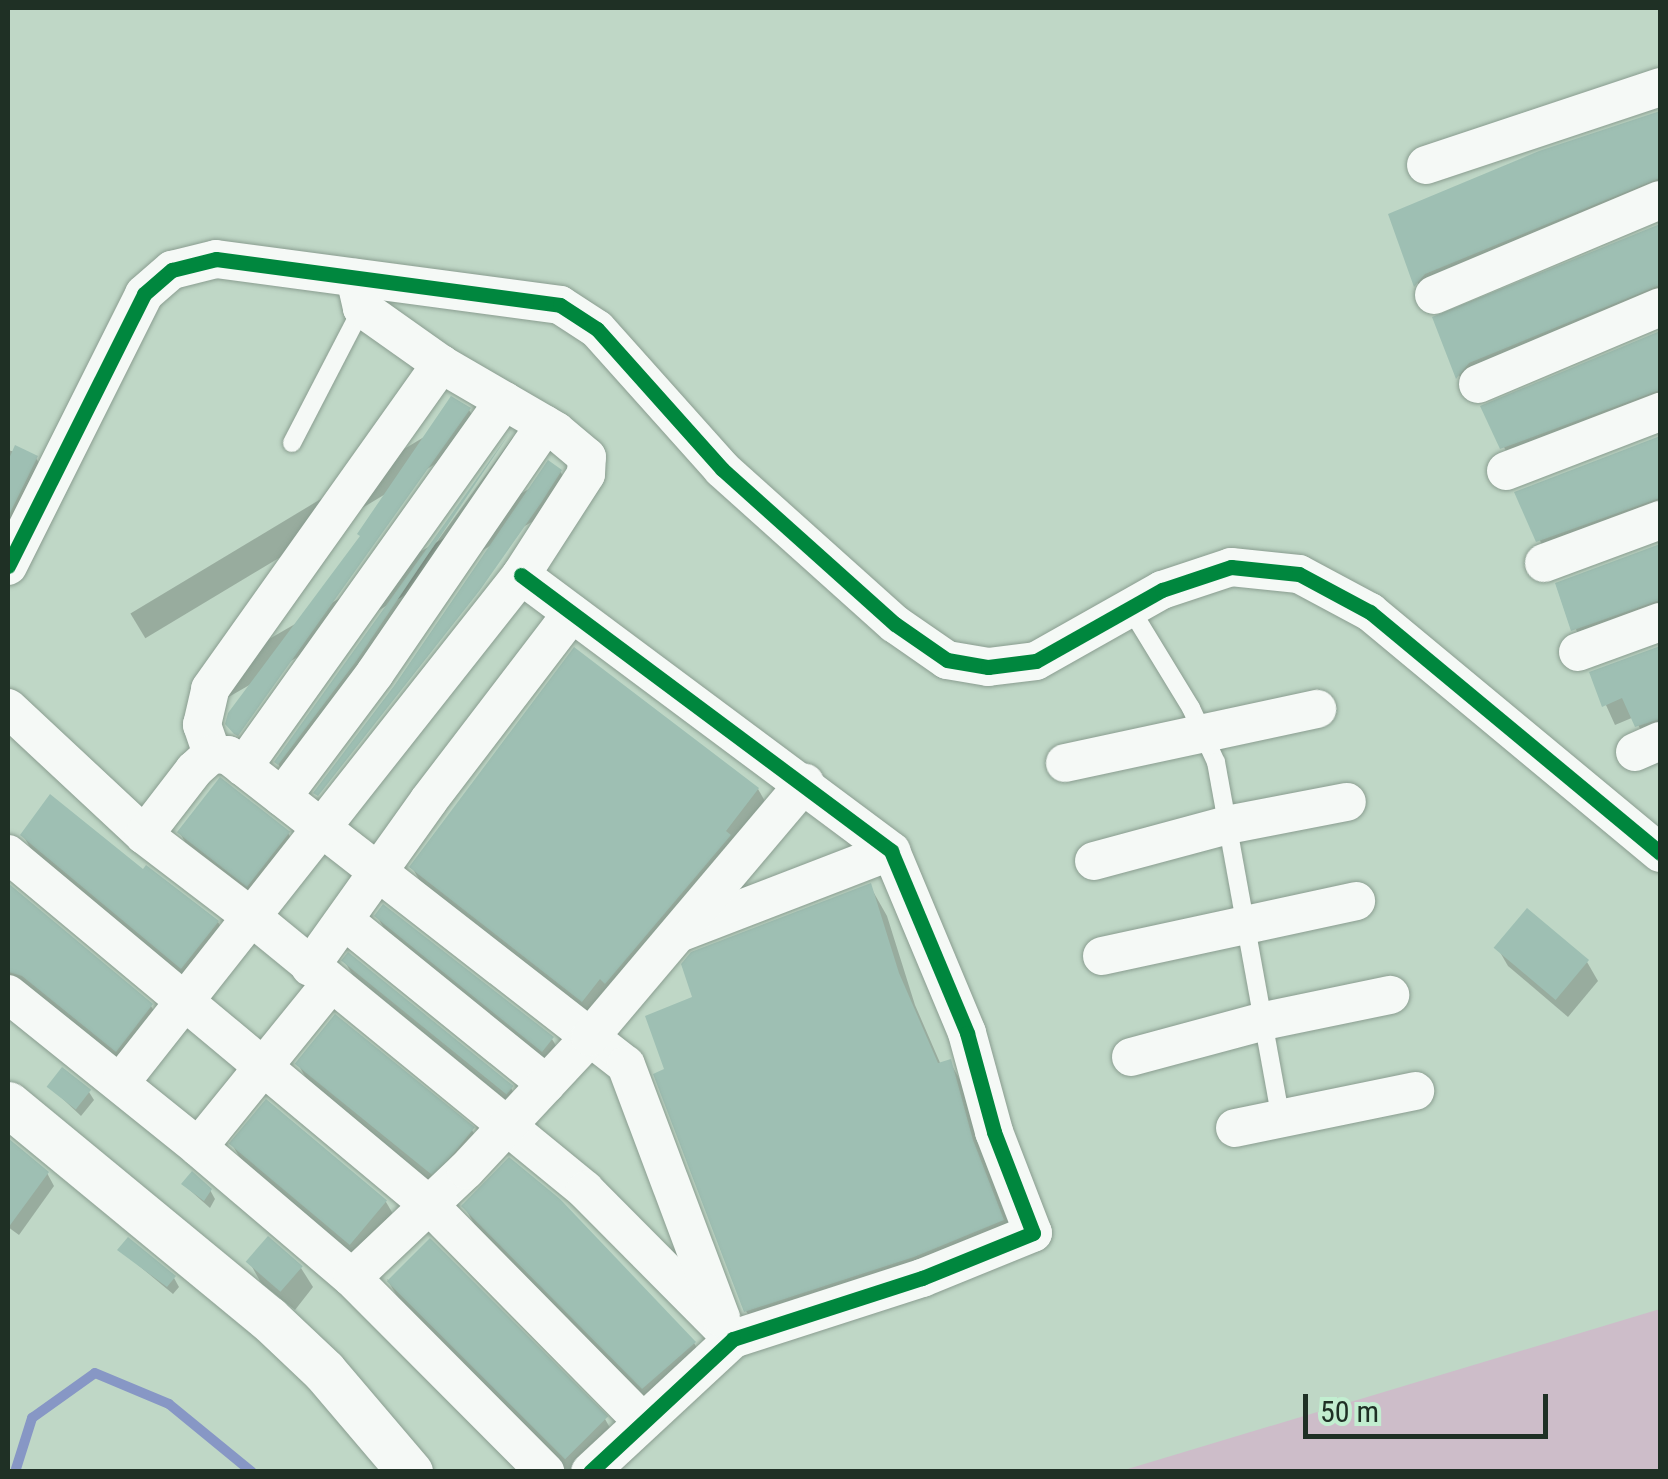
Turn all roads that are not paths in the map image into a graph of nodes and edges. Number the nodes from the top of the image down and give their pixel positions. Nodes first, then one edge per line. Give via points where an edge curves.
1 (1660, 86) edge
2 (1426, 164) dead end
3 (1660, 200) edge
4 (359, 292) junction
5 (1434, 295) dead end
6 (1660, 307) edge
7 (441, 364) junction
8 (1478, 384) dead end
9 (504, 400) junction
10 (1660, 412) edge
11 (545, 425) junction
12 (292, 443) dead end
13 (1506, 471) dead end
14 (1660, 520) edge
15 (1544, 564) dead end
16 (8, 566) edge
17 (520, 575) junction
18 (1130, 608) junction
19 (572, 613) junction
20 (1660, 622) edge
21 (1578, 652) dead end
22 (8, 708) edge
23 (1317, 709) dead end
24 (1202, 733) junction
25 (228, 760) junction
26 (1065, 762) dead end
27 (806, 784) junction
28 (282, 797) junction
29 (1347, 802) dead end
30 (1227, 826) junction
31 (324, 827) junction
32 (144, 835) junction
33 (892, 851) junction
34 (1660, 853) edge
35 (8, 854) edge
36 (1094, 861) dead end
37 (376, 875) junction
38 (1356, 900) dead end
39 (253, 918) junction
40 (345, 920) junction
41 (1246, 924) junction
42 (674, 936) junction
43 (1102, 956) dead end
44 (320, 975) junction
45 (8, 994) edge
46 (1390, 994) dead end
47 (185, 1002) junction
48 (1264, 1021) junction
49 (590, 1037) junction
50 (1131, 1056) dead end
51 (264, 1065) junction
52 (120, 1083) junction
53 (546, 1084) junction
54 (1415, 1091) dead end
55 (8, 1104) edge
56 (1282, 1118) junction
57 (509, 1124) junction
58 (1235, 1128) dead end
59 (198, 1147) junction
60 (430, 1206) junction
61 (352, 1278) junction
62 (729, 1336) junction
63 (642, 1422) junction
64 (410, 1472) edge
65 (545, 1472) edge
66 (590, 1472) edge

1 - 2 street
3 - 5 street
4 - 7 street
4 - 12 lane
4 - 16 street via 216,260 172,270 144,294
4 - 18 street via 560,305 596,329 722,468 895,624 947,660 988,667 1036,661
6 - 8 street
7 - 9 street
7 - 25 street via 210,689 202,725
9 - 11 street
9 - 25 street
10 - 13 street
11 - 17 street via 587,457 586,474
11 - 28 street
14 - 15 street
17 - 19 street
17 - 31 street
18 - 24 lane
18 - 34 street via 1232,567 1299,574 1370,612
19 - 27 street
19 - 37 street
20 - 21 street
22 - 32 street
23 - 24 street
24 - 26 street
24 - 30 lane via 1216,762
25 - 28 street
25 - 32 street via 194,770
27 - 33 street
27 - 42 street
28 - 31 street
29 - 30 street
30 - 36 street
30 - 41 lane
31 - 37 street
31 - 39 street
32 - 39 street
33 - 42 street
33 - 62 street via 967,1033 994,1132 1033,1233 922,1278
35 - 47 street
37 - 40 street
37 - 49 street
38 - 41 street
39 - 44 street
39 - 47 street
40 - 44 street
40 - 53 street
41 - 43 street
41 - 48 lane
42 - 49 street
44 - 51 street
44 - 57 street
45 - 52 street
46 - 48 street
47 - 51 street
47 - 52 street
48 - 50 street
48 - 56 lane
49 - 53 street
49 - 62 street via 626,1065
51 - 59 street
51 - 60 street
52 - 59 street
53 - 57 street
54 - 56 street
55 - 64 street via 268,1318 324,1371
56 - 58 street
57 - 60 street
57 - 62 street via 585,1190
59 - 61 street
60 - 61 street
60 - 63 street
61 - 65 street
62 - 63 street
63 - 66 street

